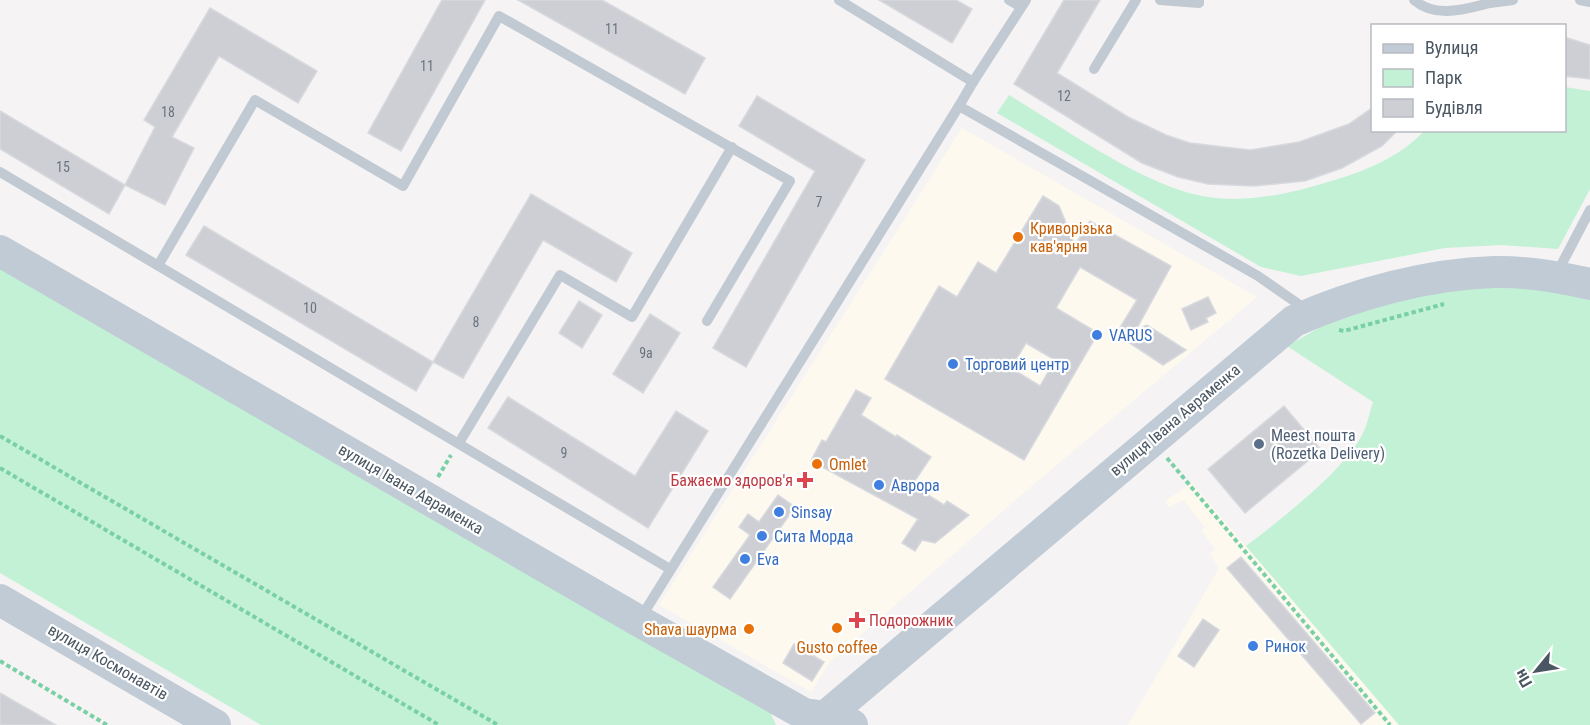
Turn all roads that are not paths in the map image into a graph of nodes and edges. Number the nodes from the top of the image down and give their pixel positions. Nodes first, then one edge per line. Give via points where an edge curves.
1 (839, 0) edge
2 (1009, 0) edge
3 (1136, 0) edge
4 (1160, 0) edge
5 (1199, 0) edge
6 (1414, 0) edge
7 (1514, 0) edge
8 (1580, 0) edge
9 (1490, 1) edge
10 (1022, 2) edge
11 (1590, 2) edge
12 (1094, 69) dead end
13 (973, 82) junction
14 (959, 106) junction
15 (732, 147) junction
16 (0, 172) edge
17 (1590, 210) edge
18 (0, 251) edge
19 (159, 264) junction
20 (1556, 276) junction
21 (1590, 284) edge
22 (707, 321) dead end
23 (1323, 321) junction
24 (459, 443) junction
25 (670, 569) junction
26 (0, 600) edge
27 (639, 621) junction
28 (826, 721) edge
29 (215, 725) edge

1 - 13 lane
2 - 10 lane
3 - 12 lane
4 - 5 lane
6 - 9 lane via 1422,7 1450,13
7 - 9 lane
8 - 11 lane
10 - 13 lane
13 - 14 lane
14 - 23 lane via 1258,276
14 - 25 lane
15 - 19 lane via 499,16 403,186 255,100
15 - 22 lane via 790,181
15 - 24 lane via 632,317 560,274
16 - 19 lane
17 - 20 lane
18 - 27 street, вулиця Івана Авраменка
19 - 24 lane
20 - 21 street, вулиця Івана Авраменка
20 - 23 street, вулиця Івана Авраменка via 1495,272 1429,279 1368,295
23 - 28 street, вулиця Івана Авраменка via 1294,321 1151,439
24 - 25 lane
25 - 27 lane
26 - 29 street, вулиця Космонавтів
27 - 28 street, вулиця Івана Авраменка

